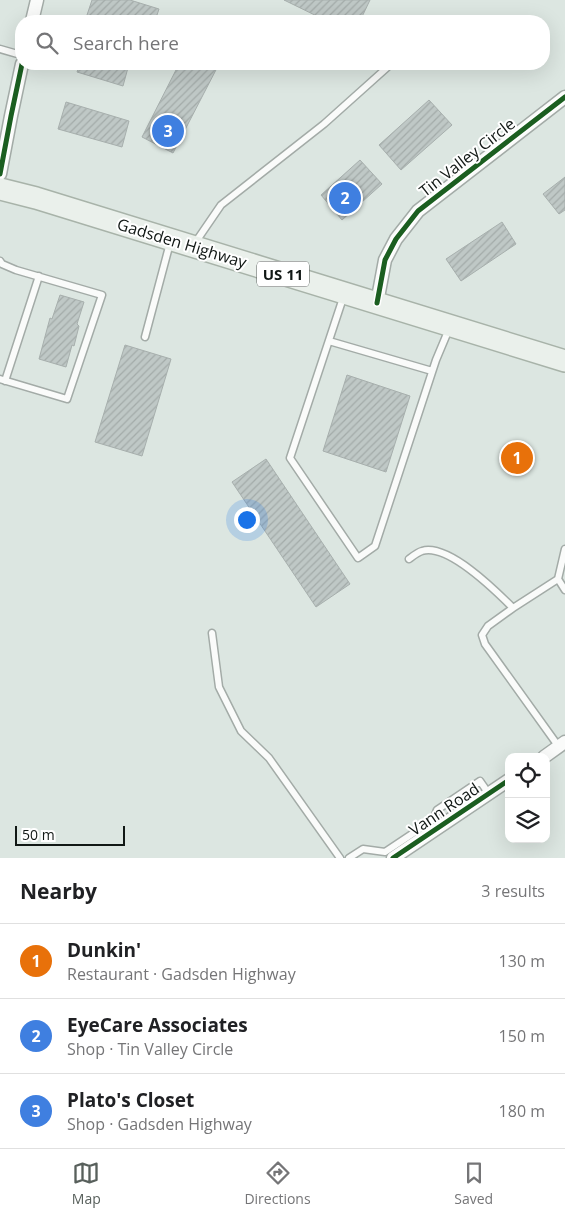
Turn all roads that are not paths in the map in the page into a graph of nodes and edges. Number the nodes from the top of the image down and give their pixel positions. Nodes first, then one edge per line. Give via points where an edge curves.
1 (37, 0) edge
2 (33, 15) edge
3 (0, 49) edge
4 (15, 53) edge
5 (21, 70) edge
6 (384, 70) edge
7 (565, 97) edge
8 (0, 174) edge
9 (0, 189) edge
10 (171, 239) junction
11 (193, 246) junction
12 (1, 264) edge
13 (39, 276) junction
14 (344, 293) junction
15 (377, 303) junction
16 (450, 325) junction
17 (145, 337) dead end
18 (329, 341) junction
19 (565, 361) edge
20 (432, 371) junction
21 (2, 380) edge
22 (565, 549) edge
23 (409, 558) dead end
24 (558, 579) junction
25 (565, 590) edge
26 (513, 608) junction
27 (212, 633) dead end
28 (563, 748) edge
29 (550, 754) edge
30 (505, 783) edge
31 (389, 856) edge
32 (340, 858) edge
33 (349, 858) edge

1 - 2 street
3 - 4 lane
5 - 8 street
6 - 11 lane via 324,124 221,205
7 - 15 street, Tin Valley Circle via 418,211 396,239 385,260
9 - 10 main road, Gadsden Highway / US 11
10 - 11 main road, Gadsden Highway / US 11
10 - 17 lane
11 - 14 main road, Gadsden Highway / US 11
12 - 13 lane
13 - 21 lane
13 - 21 lane via 102,295 67,399
14 - 15 main road, Gadsden Highway / US 11
14 - 18 lane
15 - 16 main road, Gadsden Highway / US 11
16 - 19 main road, Gadsden Highway / US 11
16 - 20 lane
18 - 20 lane
18 - 20 lane via 290,458 358,558 375,546
22 - 24 lane
23 - 26 lane via 423,550 450,556 486,582
24 - 25 lane
24 - 26 lane
26 - 28 lane via 488,626 482,635 484,644
27 - 32 lane via 219,687 241,731 269,758
28 - 29 street
30 - 31 street, Vann Road
31 - 33 lane via 363,849

